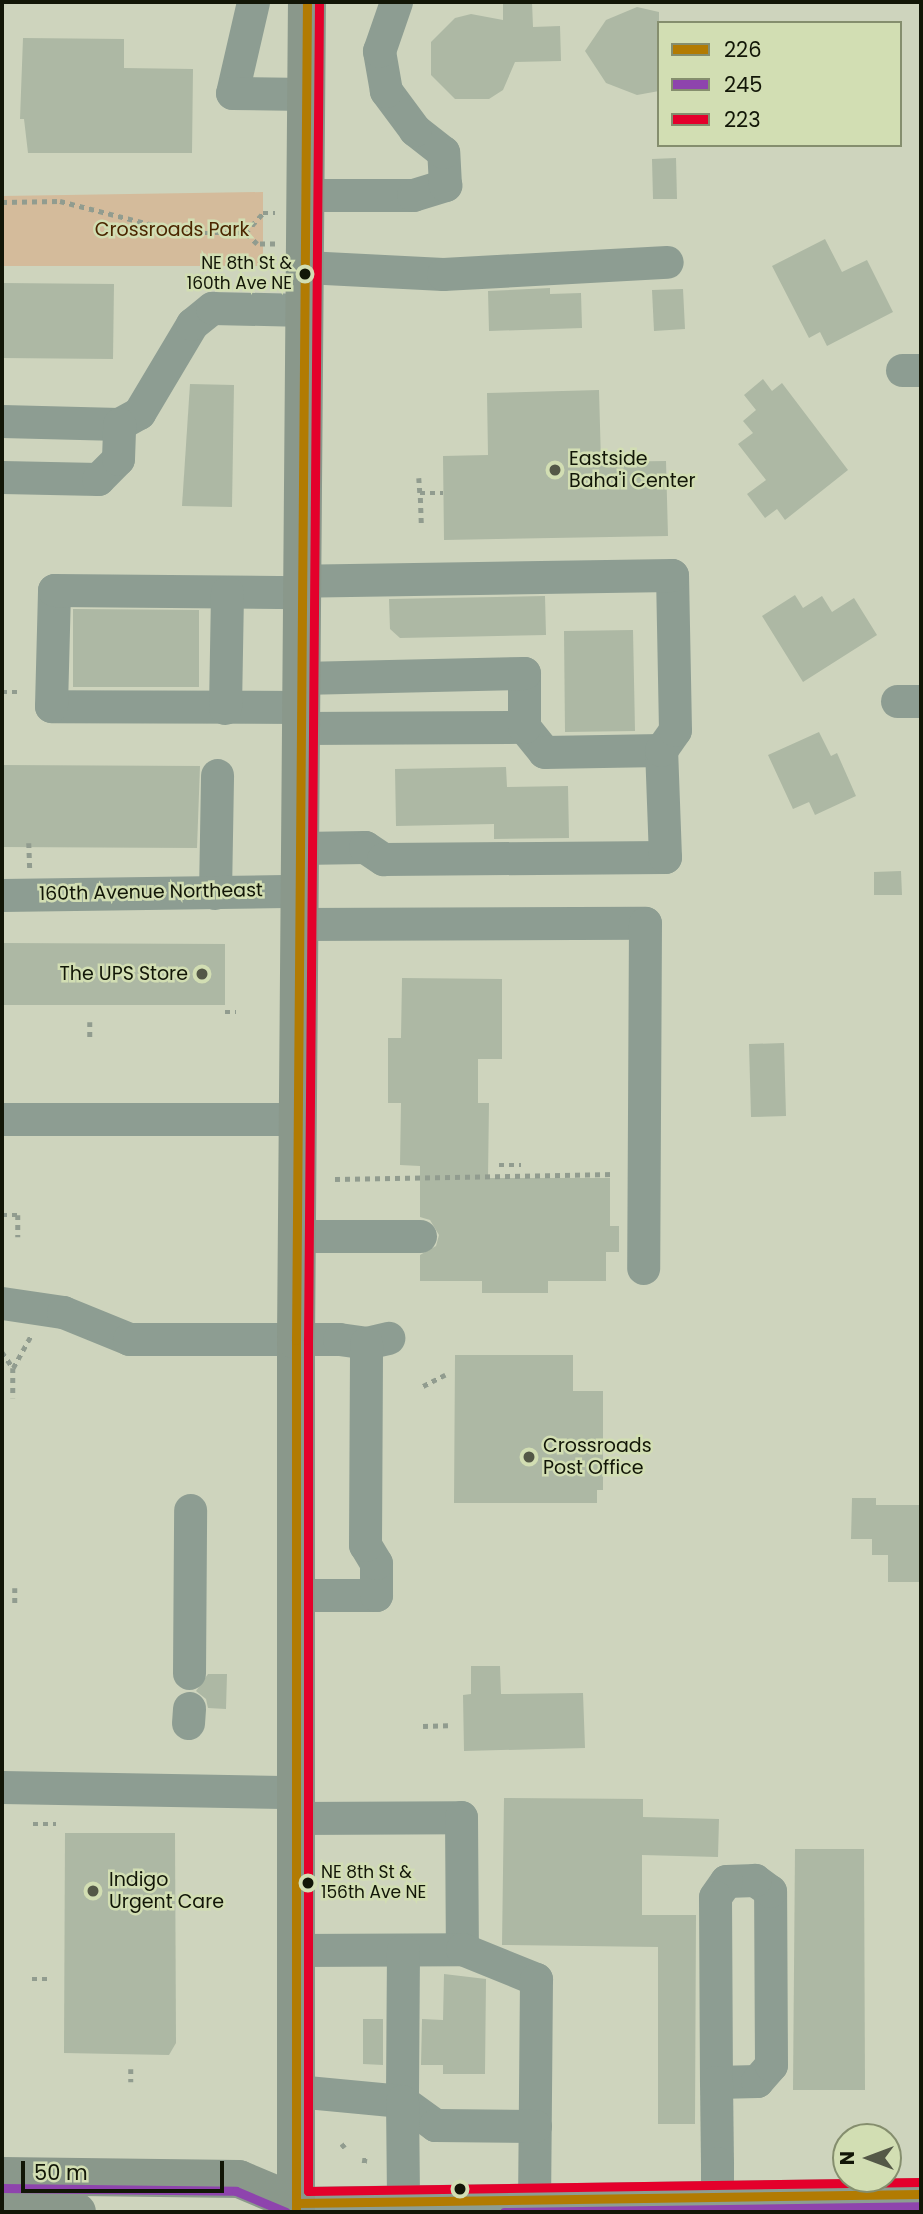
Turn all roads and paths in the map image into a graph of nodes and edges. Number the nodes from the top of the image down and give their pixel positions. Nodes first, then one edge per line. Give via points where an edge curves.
1 (253, 2) edge
2 (307, 2) edge
3 (396, 2) edge
4 (306, 94) junction
5 (2, 202) edge
6 (292, 204) junction
7 (245, 233) junction
8 (292, 256) junction
9 (667, 262) dead end
10 (304, 310) junction
11 (2, 421) edge
12 (119, 424) junction
13 (2, 477) edge
14 (419, 478) dead end
15 (421, 493) junction
16 (443, 493) dead end
17 (421, 523) dead end
18 (302, 586) junction
19 (227, 592) junction
20 (2, 692) edge
21 (24, 692) dead end
22 (301, 704) junction
23 (225, 708) junction
24 (524, 727) junction
25 (662, 750) junction
26 (216, 775) dead end
27 (29, 843) dead end
28 (300, 848) junction
29 (30, 872) dead end
30 (215, 893) junction
31 (2, 895) edge
32 (299, 907) junction
33 (225, 1012) dead end
34 (236, 1012) dead end
35 (90, 1022) dead end
36 (90, 1039) dead end
37 (2, 1119) edge
38 (297, 1119) junction
39 (499, 1164) dead end
40 (521, 1164) dead end
41 (643, 1174) junction
42 (335, 1180) dead end
43 (2, 1215) edge
44 (296, 1236) junction
45 (421, 1236) dead end
46 (18, 1237) dead end
47 (643, 1268) dead end
48 (2, 1303) edge
49 (34, 1330) dead end
50 (296, 1340) junction
51 (2, 1352) edge
52 (13, 1368) junction
53 (445, 1375) dead end
54 (423, 1386) dead end
55 (13, 1398) dead end
56 (190, 1510) dead end
57 (15, 1588) dead end
58 (296, 1595) junction
59 (15, 1607) dead end
60 (189, 1673) dead end
61 (449, 1725) dead end
62 (423, 1726) dead end
63 (2, 1787) edge
64 (296, 1805) junction
65 (33, 1824) dead end
66 (56, 1824) dead end
67 (461, 1949) junction
68 (296, 1950) junction
69 (403, 1950) junction
70 (32, 1979) dead end
71 (50, 1979) dead end
72 (131, 2069) dead end
73 (131, 2082) dead end
74 (716, 2082) junction
75 (296, 2091) junction
76 (402, 2101) junction
77 (535, 2126) junction
78 (365, 2156) dead end
79 (364, 2163) dead end
80 (921, 2194) edge
81 (717, 2198) junction
82 (534, 2199) junction
83 (403, 2200) junction
84 (4, 2203) edge
85 (579, 2206) edge
86 (296, 2207) edge
87 (77, 2212) edge
88 (252, 2212) edge

1 - 4 street via 232,93
2 - 4 main road
3 - 6 street via 379,51 386,91 415,131 443,152 445,185 413,195
4 - 6 main road
5 - 7 path via 60,201 185,233
6 - 7 path via 263,214
6 - 8 main road
7 - 8 path via 257,244
8 - 9 street via 443,274
8 - 10 main road
10 - 12 street via 212,308 192,324 139,413
10 - 18 main road
11 - 12 street
12 - 13 street via 118,459 98,479
14 - 15 path
15 - 16 path
15 - 17 path
18 - 19 street
18 - 22 main road
18 - 25 street via 672,575 676,730
19 - 23 street
19 - 23 street via 54,590 51,706
20 - 21 path
22 - 23 street
22 - 24 street
22 - 24 street via 524,673
22 - 28 main road
24 - 25 street via 544,752
25 - 28 street via 665,857 383,859 365,847
26 - 30 street
27 - 29 path
28 - 32 main road
30 - 31 street, 160th Avenue Northeast
30 - 32 street, 160th Avenue Northeast
32 - 38 main road
32 - 41 street, 160th Avenue Northeast via 645,923
33 - 34 path
35 - 36 path
37 - 38 street
38 - 44 main road
39 - 40 path
41 - 42 path
41 - 47 street
43 - 46 path via 18,1215
44 - 45 street
44 - 50 main road
48 - 50 street via 63,1312 130,1339
49 - 52 path
50 - 58 main road
50 - 58 street via 377,1340 365,1545 376,1563 376,1595
51 - 52 path
52 - 55 path
53 - 54 path
56 - 60 street
57 - 59 path
58 - 64 main road
61 - 62 path
63 - 64 street
64 - 67 street via 461,1817
64 - 68 main road
65 - 66 path
67 - 69 street
67 - 77 street via 536,1979
68 - 69 street
68 - 75 main road
69 - 76 street
70 - 71 path
72 - 73 path
74 - 74 street via 715,1897 726,1881 755,1880 770,1891 771,2065 757,2081
74 - 81 street
75 - 76 street
75 - 86 main road
76 - 77 street via 435,2125
76 - 83 street
77 - 82 street
78 - 79 path
80 - 81 street
81 - 85 street
82 - 83 street
82 - 85 street
83 - 86 street
84 - 86 main road via 239,2179
84 - 87 main road
86 - 88 main road

